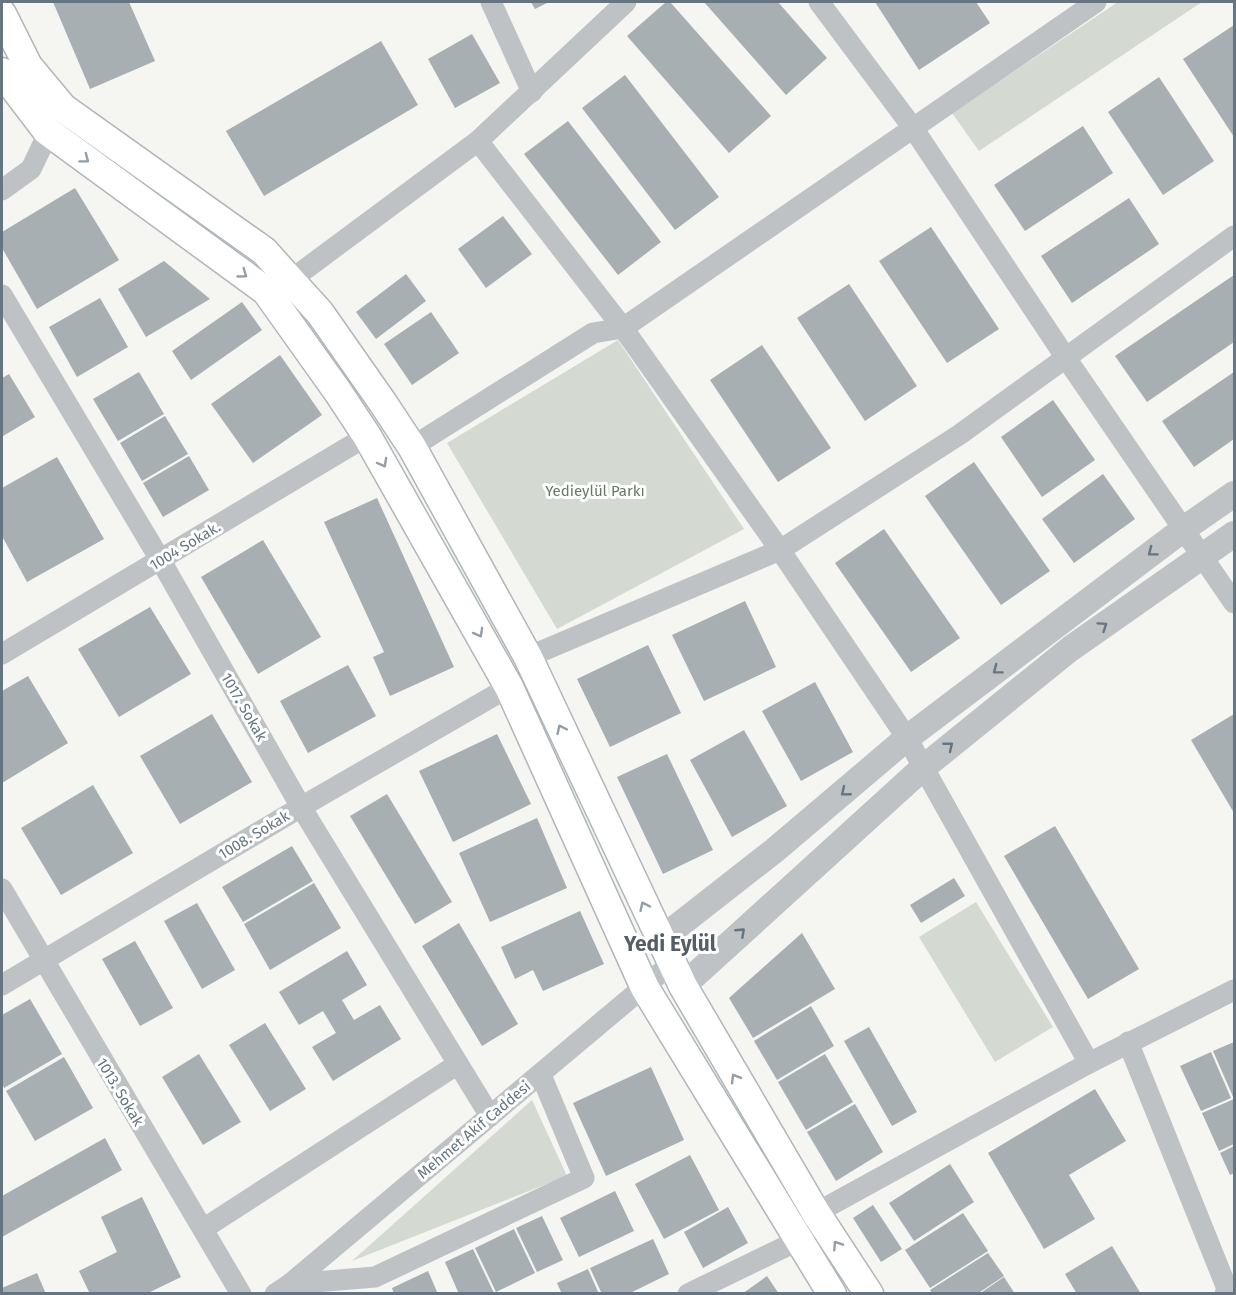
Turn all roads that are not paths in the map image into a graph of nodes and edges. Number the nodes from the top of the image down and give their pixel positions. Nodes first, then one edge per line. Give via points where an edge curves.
1 (491, 2) edge
2 (627, 2) edge
3 (819, 2) edge
4 (1095, 2) edge
5 (2, 14) edge
6 (2, 72) edge
7 (532, 92) junction
8 (55, 120) junction
9 (913, 129) junction
10 (478, 141) junction
11 (2, 190) edge
12 (1234, 236) edge
13 (292, 279) junction
14 (2, 295) edge
15 (623, 328) junction
16 (1066, 358) junction
17 (367, 436) junction
18 (412, 447) junction
19 (1234, 494) edge
20 (1185, 528) junction
21 (1234, 534) edge
22 (780, 550) junction
23 (1203, 555) junction
24 (161, 561) junction
25 (1234, 603) edge
26 (2, 654) edge
27 (528, 657) junction
28 (509, 687) junction
29 (907, 738) junction
30 (924, 767) junction
31 (301, 807) junction
32 (2, 889) edge
33 (43, 962) junction
34 (671, 963) junction
35 (2, 985) edge
36 (645, 988) junction
37 (1234, 990) edge
38 (1128, 1042) junction
39 (1089, 1063) junction
40 (458, 1064) junction
41 (541, 1075) junction
42 (490, 1116) junction
43 (816, 1213) junction
44 (202, 1229) junction
45 (797, 1241) junction
46 (283, 1289) edge
47 (1227, 1292) edge
48 (241, 1293) edge
49 (688, 1293) edge
50 (832, 1293) edge
51 (868, 1293) edge

1 - 7 street
2 - 7 street
3 - 9 street
4 - 9 street
5 - 8 main road
6 - 8 main road
7 - 10 street
8 - 11 street via 31,169
8 - 13 main road via 264,251
8 -> 17 main road via 266,291
9 - 15 street
9 - 16 street
10 - 13 street
10 - 15 street
12 - 16 street
13 - 18 main road via 320,313
14 - 24 street, 1017. Sokak
15 - 18 street via 593,333
15 - 22 street
16 - 20 street
16 - 22 street via 959,435
17 - 24 street, 1004 Sokak.
17 -> 28 main road
18 - 27 main road
19 - 20 street
20 - 23 street
20 -> 29 street
21 - 23 street
22 - 27 street
22 - 29 street
23 - 25 street
30 -> 23 street via 1070,649
24 - 26 street, 1004 Sokak.
24 - 31 street, 1017. Sokak
34 -> 27 main road
28 - 31 street, 1008. Sokak
28 - 36 main road
29 - 30 street
29 -> 34 street via 784,842
34 -> 30 street
30 - 39 street
31 - 33 street, 1008. Sokak
31 - 40 street, 1017. Sokak
32 - 33 street, 1013. Sokak
33 - 35 street, 1008. Sokak
33 - 44 street, 1013. Sokak
34 - 36 street, Mehmet Akif Caddesi
43 -> 34 main road
36 - 41 street, Mehmet Akif Caddesi
36 - 45 main road
37 - 38 street
38 - 39 street
38 - 47 street
39 - 43 street
40 - 42 street, 1017. Sokak
40 - 44 street
41 - 42 street, Mehmet Akif Caddesi
41 - 46 street via 584,1178 375,1276
42 - 46 street, Mehmet Akif Caddesi
43 - 45 street
51 -> 43 main road
44 - 48 street, 1013. Sokak
45 - 49 street
45 - 50 main road

